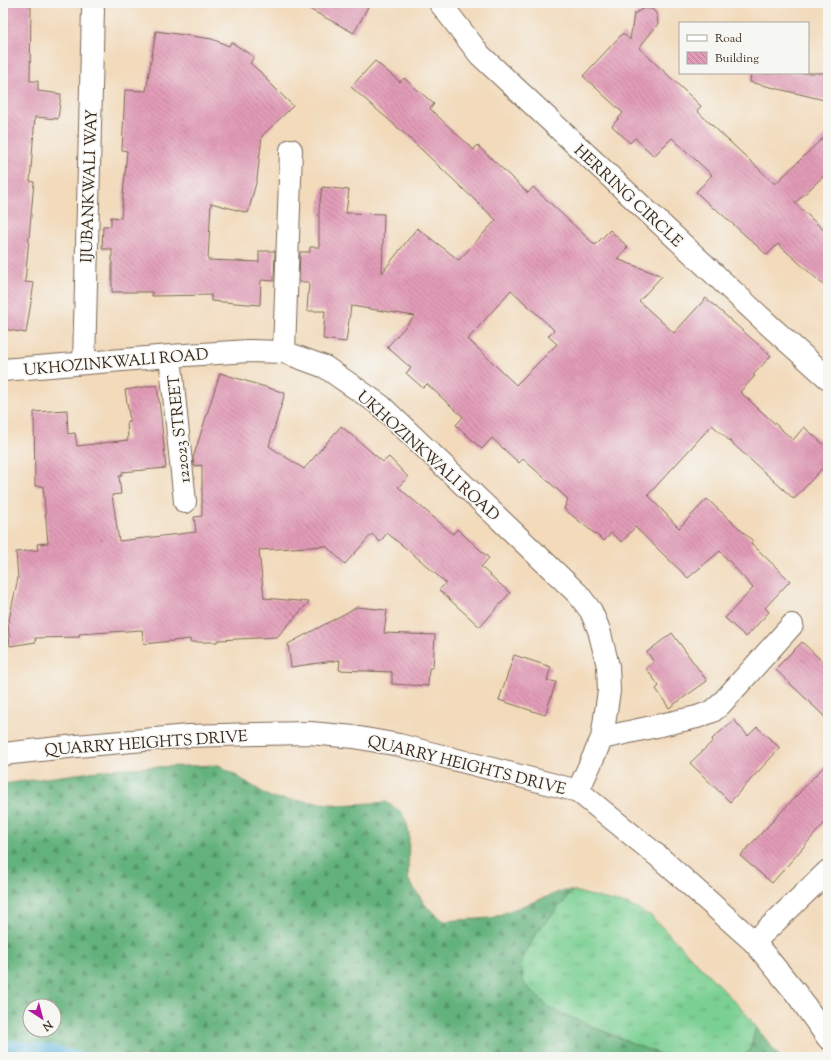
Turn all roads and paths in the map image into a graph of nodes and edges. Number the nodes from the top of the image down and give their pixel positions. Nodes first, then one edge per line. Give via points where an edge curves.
1 (440, 3) edge
2 (93, 9) dead end
3 (291, 150) dead end
4 (284, 352) junction
5 (170, 356) junction
6 (84, 362) junction
7 (3, 370) edge
8 (828, 378) edge
9 (185, 502) dead end
10 (792, 625) dead end
11 (602, 738) junction
12 (3, 754) edge
13 (578, 791) junction
14 (828, 871) edge
15 (754, 942) junction
16 (828, 1038) edge

1 - 8 street, HERRING CIRCLE via 480,55
2 - 6 street, IJUBANKWALI WAY
3 - 4 street
4 - 5 street, UKHOZINKWALI ROAD via 249,350
4 - 11 street, UKHOZINKWALI ROAD via 325,367 380,405 578,594 591,611 599,630 608,666 609,691
5 - 6 street, UKHOZINKWALI ROAD
5 - 9 street, 122023 STREET
6 - 7 street, UKHOZINKWALI ROAD
10 - 11 street via 713,711 682,721
11 - 13 street, UKHOZINKWALI ROAD
12 - 13 street, QUARRY HEIGHTS DRIVE via 188,736 310,734 354,737 399,745
13 - 15 street, QUARRY HEIGHTS DRIVE via 660,857
14 - 15 street
15 - 16 street, QUARRY HEIGHTS DRIVE

